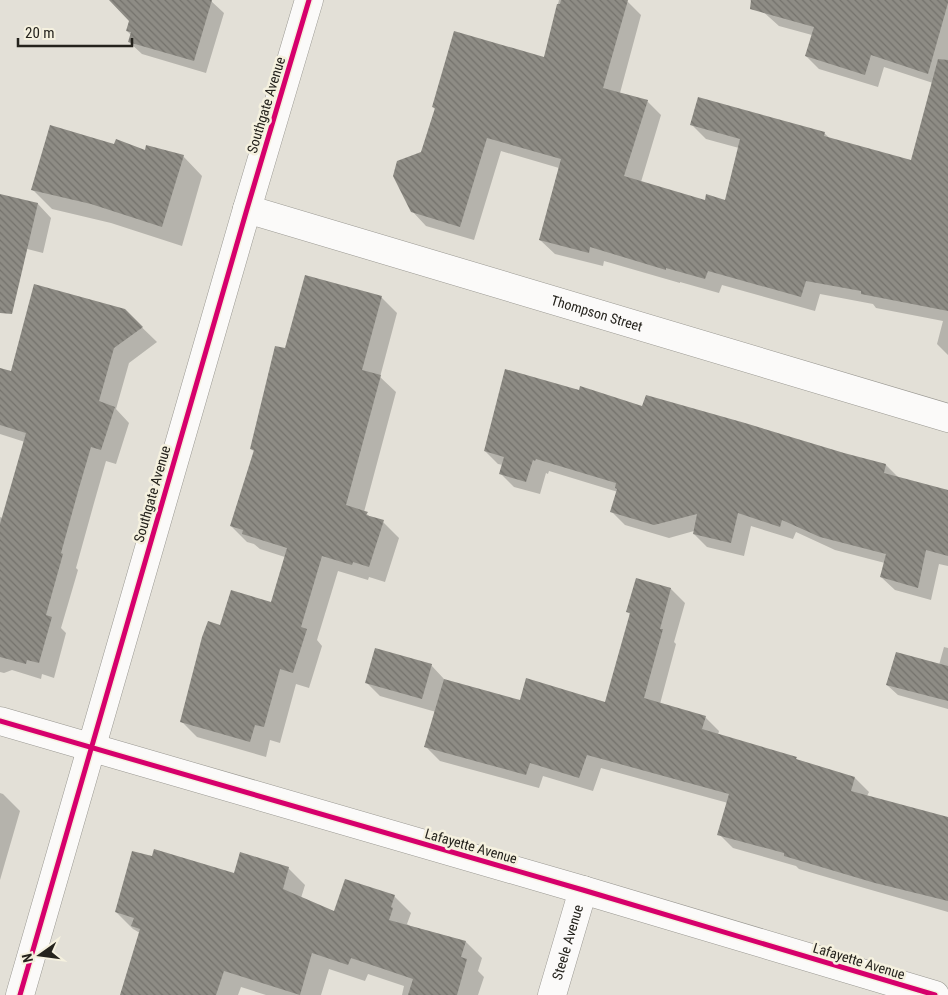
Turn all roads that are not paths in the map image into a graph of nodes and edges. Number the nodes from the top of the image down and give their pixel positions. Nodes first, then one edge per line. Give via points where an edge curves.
1 (309, 0) edge
2 (247, 209) junction
3 (948, 418) edge
4 (0, 721) edge
5 (91, 748) junction
6 (583, 890) junction
7 (20, 995) edge
8 (552, 995) edge
9 (935, 995) edge

1 - 2 street, Southgate Avenue
2 - 3 street, Thompson Street
2 - 5 street, Southgate Avenue
4 - 5 street, Lafayette Avenue
5 - 6 street, Lafayette Avenue
5 - 7 street, Southgate Avenue
6 - 8 street, Steele Avenue
6 - 9 street, Lafayette Avenue

